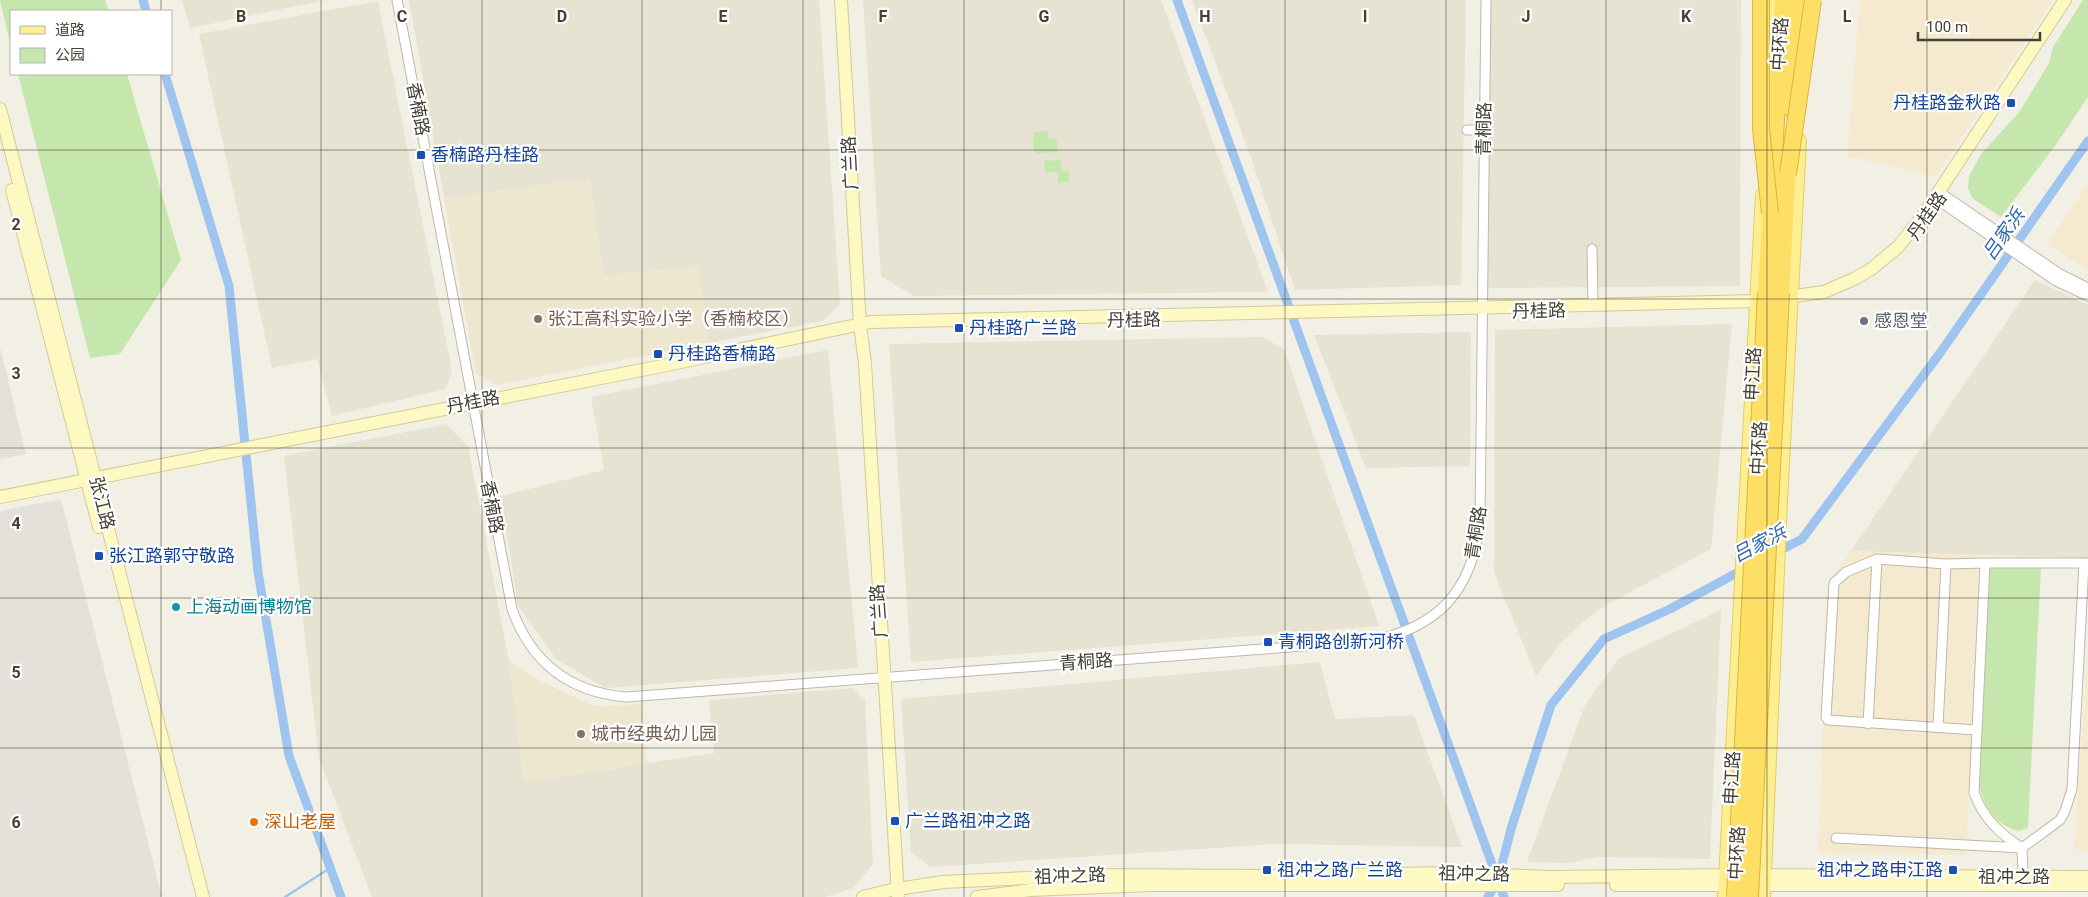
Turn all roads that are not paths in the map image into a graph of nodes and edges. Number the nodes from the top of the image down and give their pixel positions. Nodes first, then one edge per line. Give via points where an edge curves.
1 (397, 0) edge
2 (841, 0) edge
3 (1486, 0) edge
4 (1761, 0) edge
5 (1774, 0) edge
6 (1783, 0) edge
7 (1797, 0) edge
8 (1807, 0) edge
9 (1813, 0) edge
10 (2064, 0) edge
11 (2070, 0) edge
12 (0, 109) edge
13 (1467, 130) dead end
14 (1484, 130) junction
15 (0, 144) edge
16 (1788, 174) junction
17 (1939, 196) junction
18 (1770, 213) junction
19 (1592, 248) dead end
20 (2041, 265) junction
21 (2088, 288) edge
22 (2088, 296) edge
23 (1791, 299) junction
24 (1760, 300) junction
25 (1593, 304) junction
26 (1483, 309) junction
27 (860, 325) junction
28 (473, 402) junction
29 (91, 479) junction
30 (0, 497) edge
31 (1877, 560) junction
32 (1985, 563) junction
33 (2086, 563) edge
34 (1946, 564) junction
35 (881, 678) junction
36 (1868, 724) junction
37 (1938, 727) junction
38 (1976, 730) junction
39 (1836, 838) dead end
40 (2022, 848) junction
41 (2023, 876) junction
42 (2088, 877) edge
43 (1452, 879) junction
44 (2088, 885) edge
45 (1763, 886) edge
46 (1728, 888) edge
47 (895, 893) edge
48 (195, 897) edge
49 (204, 897) edge
50 (863, 897) edge
51 (977, 897) edge
52 (1750, 897) edge

1 - 28 street, 香楠路
2 - 27 street, 广兰路
3 - 14 street, 青桐路
4 - 18 highway, bridge via 1761,128
5 - 24 main road, 申江路
6 - 18 highway, 中环路, bridge
7 - 16 highway, 中环路, bridge
8 - 23 main road, 申江路
9 - 16 highway, bridge
10 - 17 street, 丹桂路
11 - 17 street, 丹桂路
12 - 29 street, 张江路
13 - 14 street
14 - 26 street, 青桐路
15 - 29 street, 张江路
16 - 52 highway, 中环路, bridge
17 - 20 street
17 - 23 street, 丹桂路 via 1911,240 1872,274 1824,297
18 - 24 highway, 中环路
19 - 25 street
20 - 21 street
20 - 22 street via 2063,284
23 - 24 street, 丹桂路
23 - 45 main road, 申江路
24 - 25 street, 丹桂路
24 - 26 street, 丹桂路
24 - 46 highway, 中环路, bridge
24 - 46 main road, 申江路 via 1740,619
25 - 26 street, 丹桂路
26 - 27 street, 丹桂路 via 871,322
26 - 35 street, 青桐路 via 1482,485 1478,541 1474,558 1459,589 1441,609 1420,624 1392,636 1361,641
27 - 28 street, 丹桂路
27 - 35 street, 广兰路 via 857,337 859,372
28 - 29 street, 丹桂路
28 - 35 street, 香楠路 via 512,609 526,639 560,676 590,691 626,697
29 - 30 street, 丹桂路
29 - 48 street, 张江路
29 - 49 street, 张江路
31 - 34 street
31 - 36 street
31 - 36 street via 1846,572 1834,583 1827,698 1828,720
32 - 33 street
32 - 34 street
32 - 38 street
33 - 40 street via 2071,794 2060,820
34 - 37 street
35 - 47 street, 广兰路
36 - 37 street
37 - 38 street
38 - 40 street via 1974,786 1977,802 1987,820
39 - 40 street
40 - 41 street
41 - 42 street, 祖冲之路
41 - 45 street, 祖冲之路
43 - 46 street, 祖冲之路
43 - 47 street, 祖冲之路 via 1088,875 917,885
43 - 51 street, 祖冲之路 via 1151,885 1031,890
44 - 45 street, 祖冲之路
45 - 46 street, 祖冲之路
47 - 50 street, 祖冲之路

